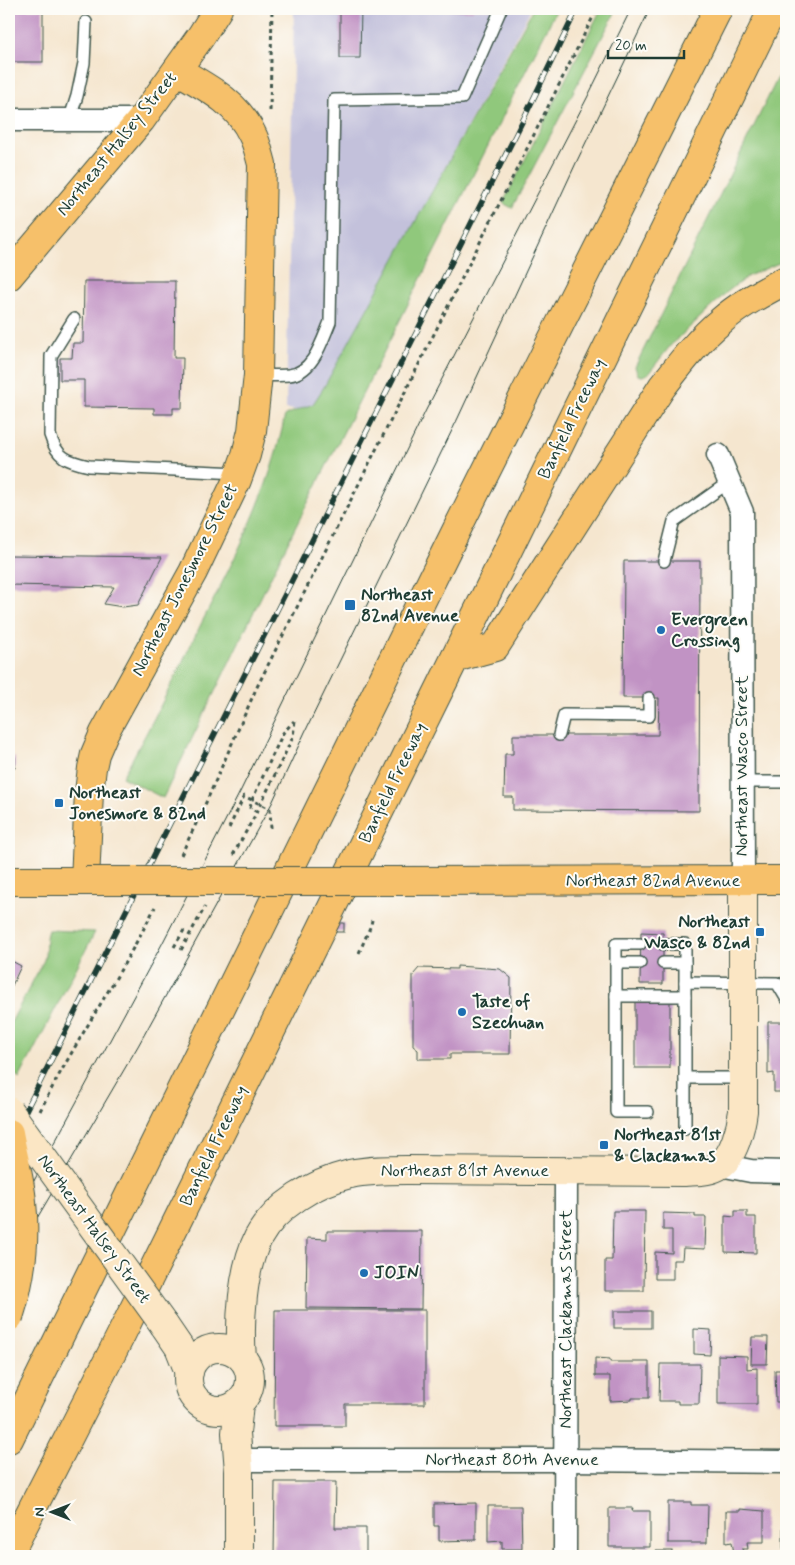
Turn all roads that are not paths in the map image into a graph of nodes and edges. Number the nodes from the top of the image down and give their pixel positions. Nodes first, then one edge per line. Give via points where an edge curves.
1 (218, 9) edge
2 (501, 9) edge
3 (718, 9) edge
4 (773, 9) edge
5 (86, 22) dead end
6 (177, 70) junction
7 (9, 120) edge
8 (141, 120) junction
9 (69, 121) junction
10 (9, 276) edge
11 (786, 280) edge
12 (74, 319) dead end
13 (258, 374) junction
14 (718, 455) dead end
15 (239, 473) junction
16 (730, 482) junction
17 (664, 561) dead end
18 (455, 658) junction
19 (649, 698) dead end
20 (559, 734) dead end
21 (742, 782) junction
22 (786, 782) edge
23 (742, 880) junction
24 (786, 880) edge
25 (9, 881) edge
26 (73, 881) junction
27 (640, 944) dead end
28 (663, 944) dead end
29 (616, 964) junction
30 (640, 964) dead end
31 (663, 964) dead end
32 (685, 964) junction
33 (685, 982) junction
34 (743, 982) junction
35 (616, 996) junction
36 (685, 996) junction
37 (786, 998) edge
38 (685, 1078) junction
39 (743, 1078) junction
40 (9, 1111) edge
41 (648, 1112) dead end
42 (685, 1129) dead end
43 (9, 1133) edge
44 (720, 1165) junction
45 (566, 1172) junction
46 (786, 1172) edge
47 (9, 1317) edge
48 (206, 1348) junction
49 (230, 1406) junction
50 (9, 1439) edge
51 (238, 1460) junction
52 (565, 1460) junction
53 (786, 1462) edge
54 (9, 1554) edge
55 (239, 1556) edge
56 (565, 1556) edge

1 - 6 main road, Northeast Halsey Street
2 - 13 lane via 462,98 334,100 330,322 318,350 304,370 291,375
3 - 50 main road via 459,525
4 - 18 main road, Banfield Freeway
5 - 9 lane via 84,63
6 - 8 main road, Northeast Halsey Street
6 - 13 main road, Northeast Jonesmore Street via 226,100 236,111 252,134 262,164
7 - 9 street
8 - 9 street
8 - 10 main road, Northeast Halsey Street
11 - 18 main road via 721,320 694,348 662,387 495,647
12 - 15 lane via 51,356 50,435 60,456 89,466
13 - 15 main road, Northeast Jonesmore Street via 252,431
14 - 16 street, Northeast Wasco Street
15 - 26 main road, Northeast Jonesmore Street via 193,572 95,754 88,827
16 - 17 lane via 674,521
16 - 21 street, Northeast Wasco Street via 742,512
18 - 54 main road, Banfield Freeway
19 - 20 lane via 649,716 564,715
21 - 22 lane
21 - 23 street, Northeast Wasco Street
23 - 24 main road, Northeast 82nd Avenue
23 - 26 main road, Northeast 82nd Avenue, bridge
23 - 34 main road, Northeast Wasco Street
25 - 26 main road, Northeast 82nd Avenue
27 - 29 lane via 616,944
28 - 32 lane via 685,944
29 - 30 lane
29 - 35 lane
31 - 32 lane
32 - 33 lane
33 - 34 lane
33 - 36 lane
34 - 37 lane via 777,983
34 - 39 main road, Northeast Wasco Street
35 - 36 lane
35 - 41 lane via 616,1112
36 - 38 lane
38 - 39 lane
38 - 42 lane
39 - 44 main road, Northeast Wasco Street via 741,1125 730,1153
40 - 48 main road, Northeast Halsey Street, bridge
43 - 47 main road, bridge via 22,1200 24,1230 22,1264
44 - 45 main road, Northeast 81st Avenue via 684,1172
44 - 46 street, Northeast 81st Avenue via 750,1171
45 - 48 main road, Northeast 81st Avenue via 372,1171 323,1183 287,1205 267,1224
45 - 52 street, Northeast Clackamas Street
48 - 49 main road via 246,1364 250,1373 248,1393
48 - 49 main road via 188,1382 191,1392 204,1407 214,1410
49 - 51 main road
51 - 52 street, Northeast 80th Avenue
51 - 55 main road
52 - 53 street, Northeast 80th Avenue
52 - 56 street, Northeast Clackamas Street

